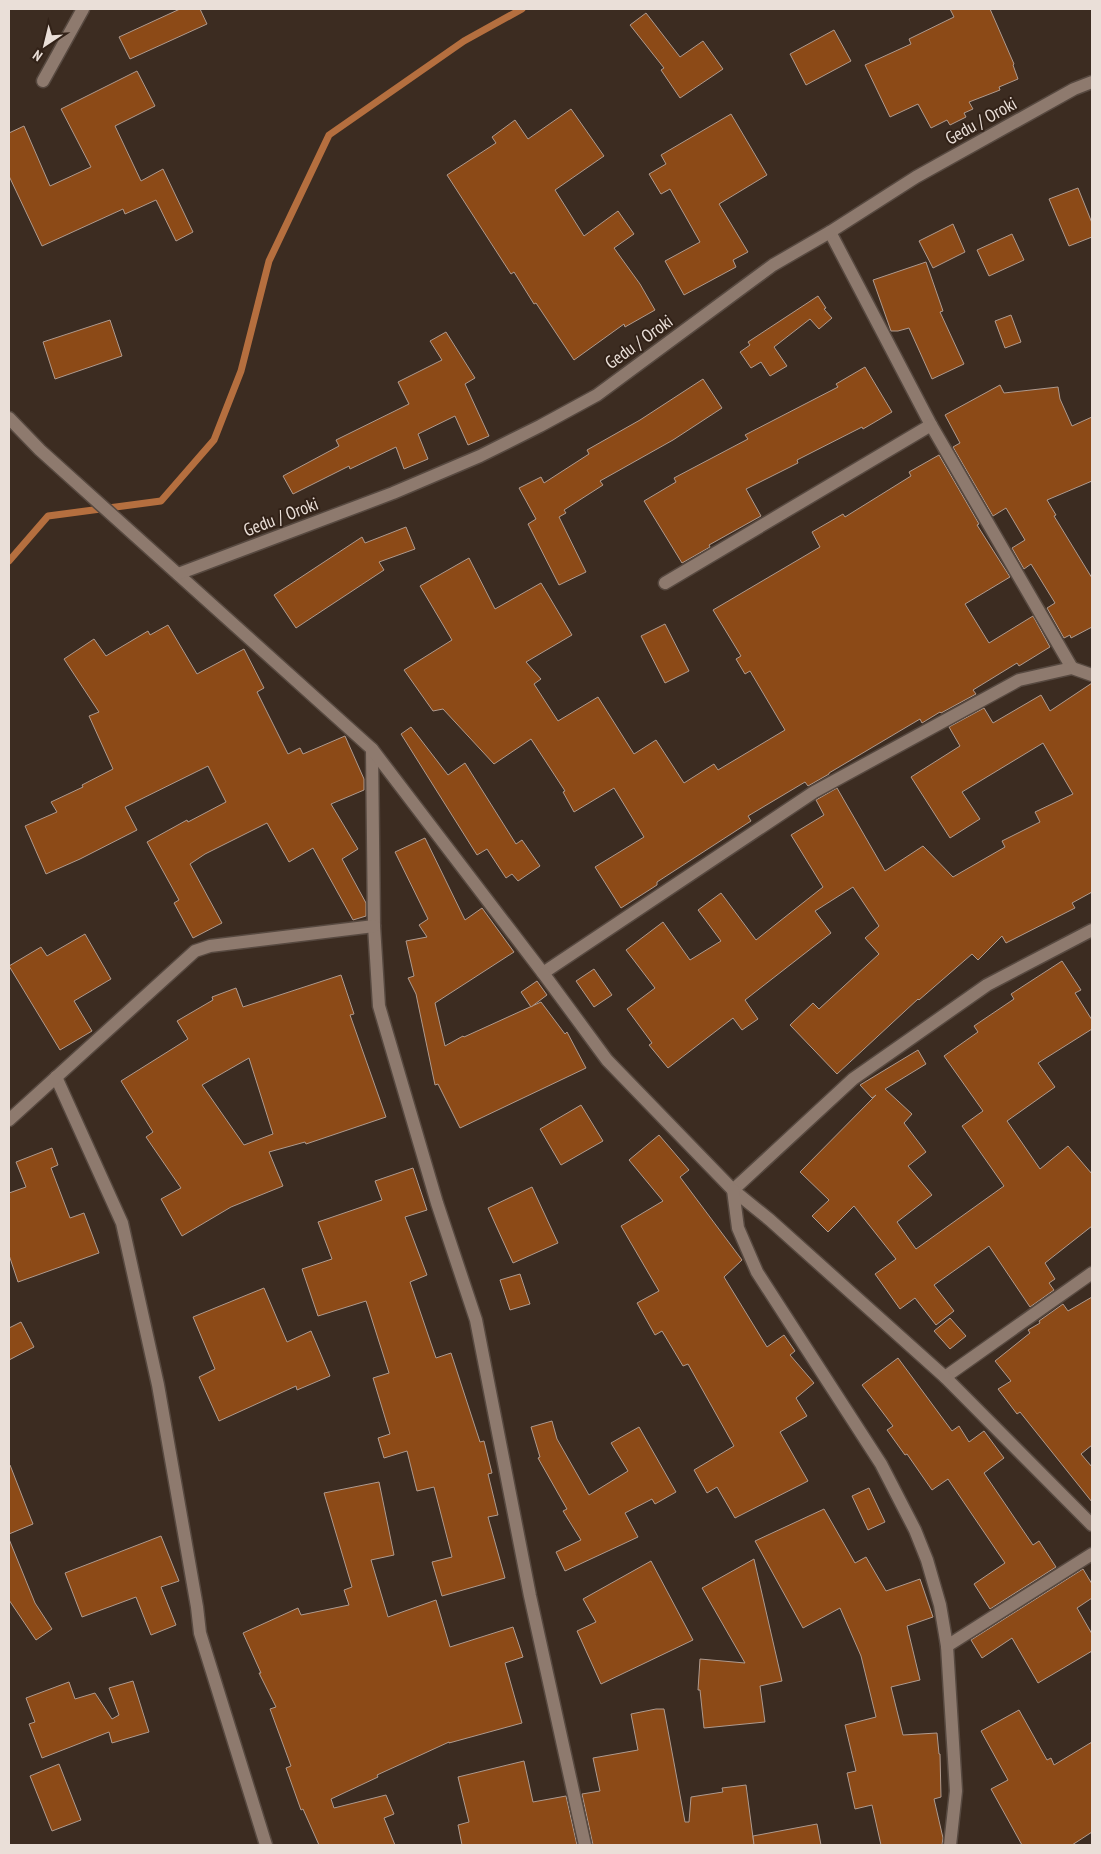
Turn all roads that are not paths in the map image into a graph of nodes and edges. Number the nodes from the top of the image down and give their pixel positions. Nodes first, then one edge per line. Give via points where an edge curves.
1 (83, 9) edge
2 (43, 81) dead end
3 (1092, 82) edge
4 (830, 232) junction
5 (9, 418) edge
6 (931, 424) junction
7 (178, 574) junction
8 (665, 584) dead end
9 (1072, 668) junction
10 (1092, 675) edge
11 (372, 749) junction
12 (374, 926) junction
13 (1092, 930) edge
14 (543, 973) junction
15 (56, 1077) junction
16 (9, 1120) edge
17 (733, 1190) junction
18 (1092, 1273) edge
19 (945, 1377) junction
20 (1092, 1525) edge
21 (1092, 1554) edge
22 (948, 1646) junction
23 (266, 1845) edge
24 (585, 1845) edge
25 (950, 1845) edge

1 - 2 street
3 - 4 street, Gedu / Oroki via 916,177
4 - 6 street
4 - 7 street, Gedu / Oroki via 773,265 597,395 540,426 393,493
5 - 7 street
6 - 8 street
6 - 9 street
7 - 11 street
9 - 10 street
9 - 14 street via 1019,680 814,792
11 - 12 street
11 - 14 street
12 - 15 street via 210,946 195,951
12 - 24 street via 378,1006 476,1320 530,1596
13 - 17 street via 987,986 853,1079
14 - 17 street via 607,1060
15 - 16 street
15 - 23 street via 122,1223 158,1385 200,1633
17 - 19 street
17 - 22 street via 738,1228 757,1272 881,1464 915,1530 940,1605
18 - 19 street
19 - 20 street
21 - 22 street
22 - 25 street via 956,1791

